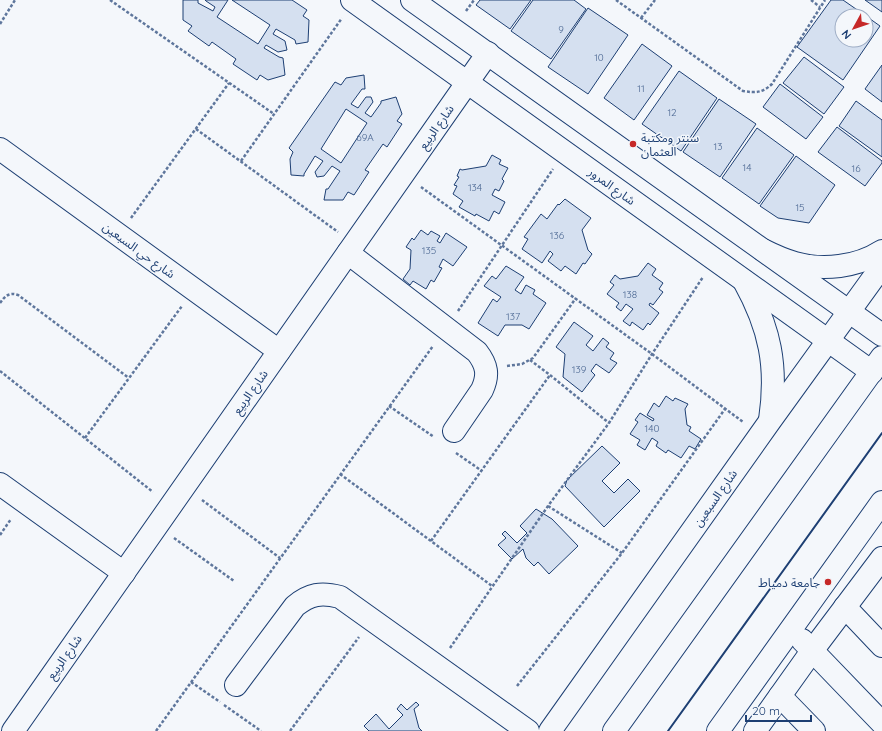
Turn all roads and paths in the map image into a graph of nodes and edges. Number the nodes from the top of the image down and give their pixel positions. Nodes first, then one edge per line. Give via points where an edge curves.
1 (15, 0) edge
2 (110, 0) edge
3 (412, 0) edge
4 (616, 0) edge
5 (655, 0) edge
6 (811, 0) edge
7 (825, 0) edge
8 (353, 1) edge
9 (820, 7) junction
10 (642, 18) junction
11 (0, 24) edge
12 (488, 53) junction
13 (229, 83) junction
14 (467, 83) junction
15 (274, 114) junction
16 (196, 129) junction
17 (0, 148) edge
18 (564, 152) junction
19 (241, 161) junction
20 (403, 174) junction
21 (119, 235) junction
22 (502, 245) junction
23 (351, 248) junction
24 (763, 250) junction
25 (882, 251) edge
26 (715, 260) junction
27 (882, 266) edge
28 (744, 281) junction
29 (194, 290) junction
30 (576, 298) junction
31 (0, 303) edge
32 (849, 311) junction
33 (446, 328) junction
34 (882, 335) edge
35 (828, 341) junction
36 (279, 351) junction
37 (652, 354) junction
38 (530, 360) junction
39 (877, 365) edge
40 (486, 367) junction
41 (0, 371) edge
42 (550, 375) junction
43 (129, 378) junction
44 (725, 409) junction
45 (609, 423) junction
46 (765, 428) junction
47 (454, 430) dead end
48 (85, 438) junction
49 (340, 474) junction
50 (0, 484) edge
51 (184, 486) junction
52 (882, 502) edge
53 (171, 506) junction
54 (548, 506) junction
55 (157, 525) junction
56 (431, 541) junction
57 (622, 553) junction
58 (280, 558) junction
59 (881, 562) edge
60 (124, 573) junction
61 (234, 581) dead end
62 (492, 586) junction
63 (845, 607) junction
64 (371, 620) junction
65 (791, 630) junction
66 (882, 646) edge
67 (812, 651) junction
68 (437, 666) junction
69 (236, 685) dead end
70 (517, 686) dead end
71 (780, 696) junction
72 (882, 723) edge
73 (12, 731) edge
74 (156, 731) edge
75 (290, 731) edge
76 (528, 731) edge
77 (550, 731) edge
78 (614, 731) edge
79 (718, 731) edge
80 (755, 731) edge
81 (814, 731) edge

1 - 11 path
2 - 13 path
3 - 12 street
4 - 10 path
5 - 10 path
6 - 9 path
7 - 9 path
8 - 14 street, شارع المرور
8 - 15 path
9 - 10 path via 772,84 758,92 743,91
12 - 14 street, شارع الربيع
12 - 24 street
13 - 15 path
13 - 16 path
14 - 18 street, شارع المرور
14 - 20 street, شارع الربيع
15 - 19 path
16 - 19 path
16 - 21 path
17 - 21 street, شارع حي السبعين
18 - 22 path
18 - 26 street, شارع المرور
19 - 23 path
20 - 22 path
20 - 23 street, شارع الربيع
21 - 29 street, شارع حي السبعين
22 - 30 path
22 - 33 path
23 - 33 street
23 - 36 street, شارع الربيع
24 - 25 street via 795,264 812,267 847,265
24 - 32 street
26 - 28 street, شارع المرور
26 - 37 path
27 - 32 street, شارع السبعين
28 - 35 street, شارع المرور
28 - 46 street via 760,313 770,348 772,403
29 - 36 street, شارع حي السبعين
29 - 43 path
30 - 37 path
30 - 38 path
31 - 43 path via 7,295 18,295
32 - 34 street
32 - 35 street, شارع السبعين
33 - 40 street via 477,352
33 - 49 path
35 - 39 street, شارع المرور
35 - 46 street, شارع السبعين
36 - 51 street, شارع الربيع
37 - 44 path
37 - 45 path
38 - 40 path via 516,366
38 - 42 path
39 - 78 street
40 - 47 street via 486,383
41 - 48 path
42 - 45 path
42 - 56 path
43 - 48 path
44 - 46 path
44 - 57 path
45 - 54 path
46 - 77 street, شارع السبعين
48 - 53 path
49 - 56 path
49 - 58 path
50 - 60 street
51 - 53 street, شارع الربيع
51 - 58 path
52 - 65 street
53 - 55 street, شارع الربيع
54 - 57 path
54 - 62 path
55 - 60 street, شارع الربيع
55 - 61 path
56 - 62 path
57 - 70 path
58 - 74 path
59 - 63 street
60 - 73 street, شارع الربيع
62 - 68 path
63 - 66 street
63 - 67 street
64 - 68 street
64 - 69 street via 340,597 321,594 311,596 295,606
64 - 75 path
65 - 67 street
65 - 79 street
67 - 71 street
67 - 72 street
68 - 76 street
71 - 80 street
71 - 81 street

